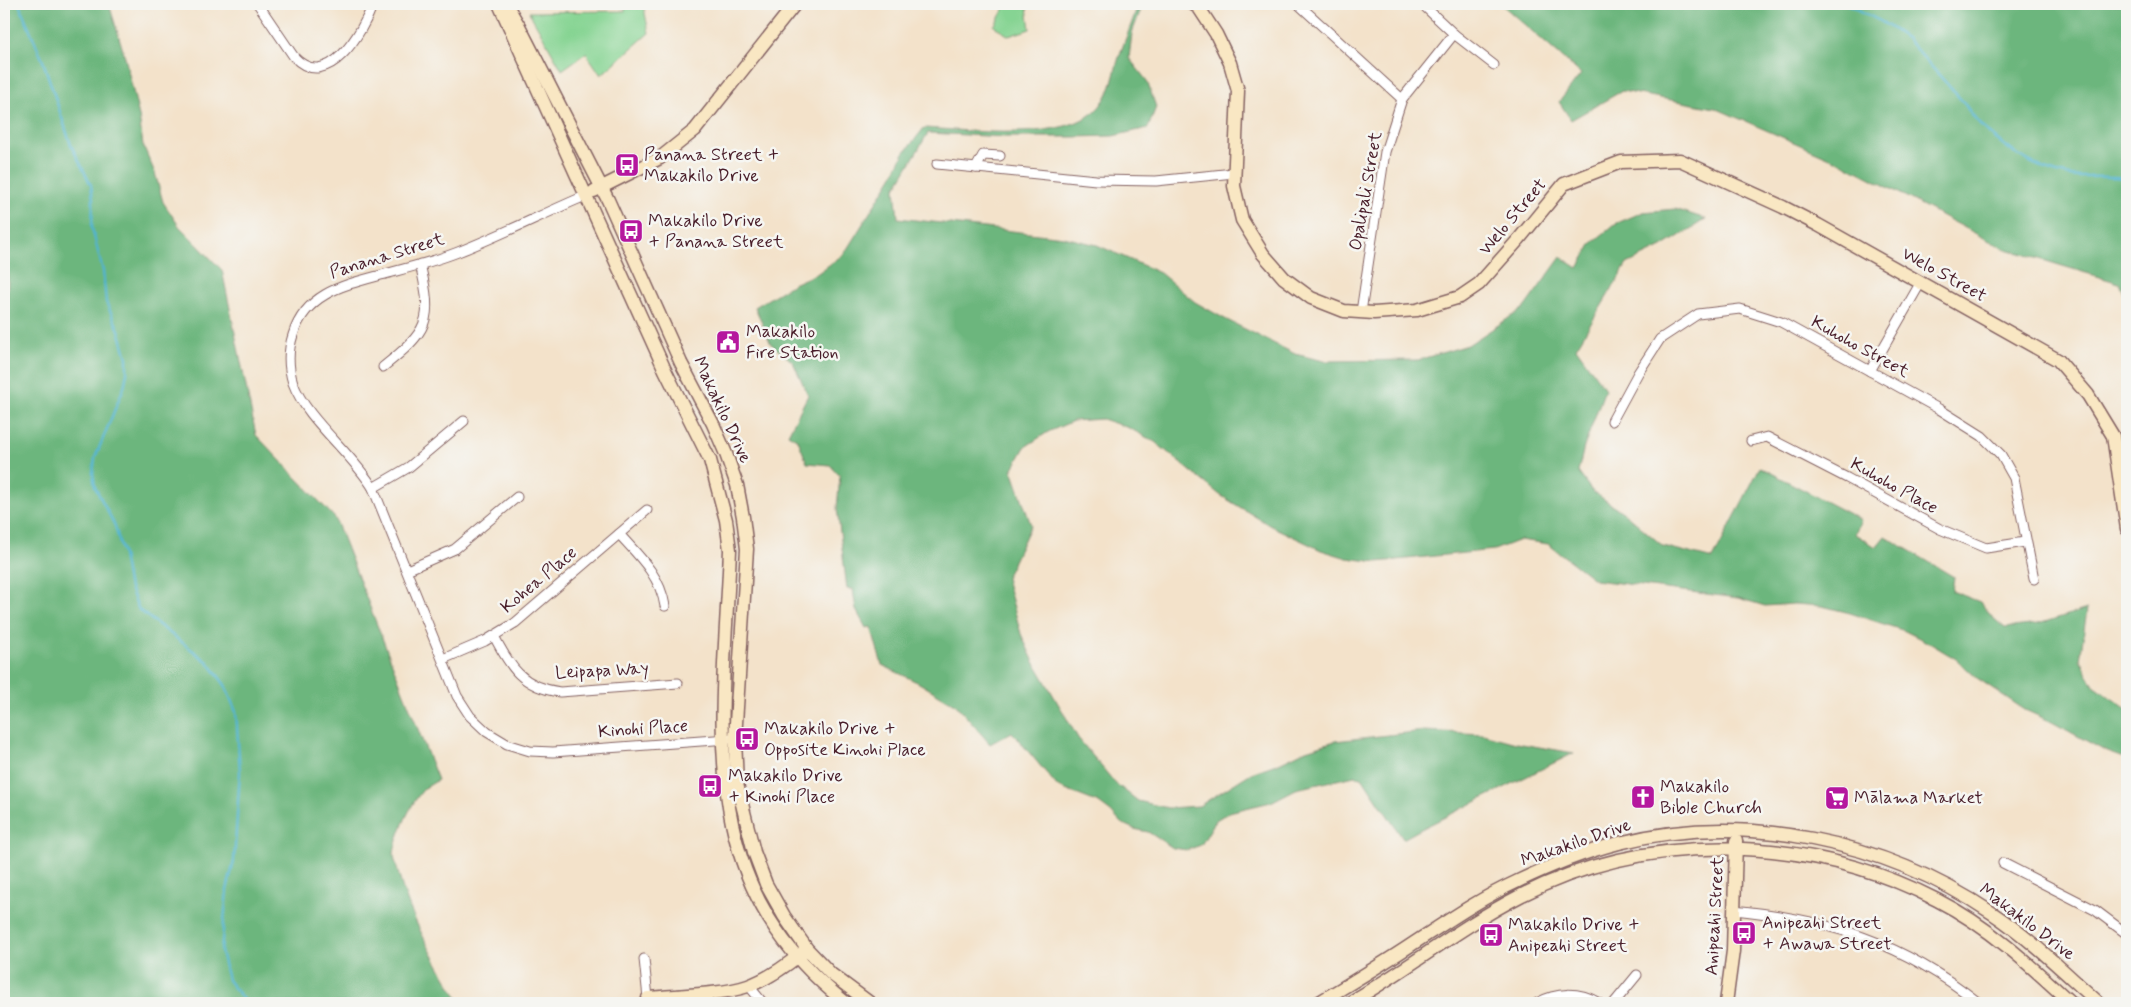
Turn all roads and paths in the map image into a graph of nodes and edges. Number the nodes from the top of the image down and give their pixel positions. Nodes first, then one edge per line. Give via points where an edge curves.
1 (258, 4) edge
2 (373, 4) edge
3 (499, 4) edge
4 (506, 4) edge
5 (795, 4) edge
6 (1194, 4) edge
7 (1298, 4) edge
8 (1422, 4) edge
9 (1454, 34) junction
10 (1494, 65) dead end
11 (1402, 99) junction
12 (1000, 156) dead end
13 (937, 164) dead end
14 (976, 168) junction
15 (1234, 173) junction
16 (602, 188) junction
17 (585, 196) junction
18 (420, 264) junction
19 (1921, 282) junction
20 (1362, 312) junction
21 (681, 363) junction
22 (383, 367) dead end
23 (666, 370) junction
24 (1870, 370) junction
25 (464, 421) dead end
26 (1612, 421) dead end
27 (1751, 441) dead end
28 (373, 488) junction
29 (517, 497) dead end
30 (647, 510) dead end
31 (2127, 529) edge
32 (619, 534) junction
33 (2025, 542) junction
34 (407, 570) junction
35 (2034, 579) dead end
36 (665, 606) dead end
37 (494, 636) junction
38 (443, 659) junction
39 (678, 683) dead end
40 (722, 739) junction
41 (735, 739) junction
42 (553, 752) joint
43 (1736, 831) junction
44 (1736, 848) junction
45 (2003, 862) dead end
46 (1734, 910) junction
47 (2127, 934) edge
48 (802, 953) junction
49 (644, 959) dead end
50 (1637, 975) dead end
51 (749, 986) junction
52 (648, 1000) edge
53 (763, 1003) edge
54 (846, 1003) edge
55 (870, 1003) edge
56 (1318, 1003) edge
57 (1348, 1003) edge
58 (1537, 1003) edge
59 (1599, 1003) edge
60 (1614, 1003) edge
61 (1726, 1003) edge
62 (1979, 1003) edge
63 (2070, 1003) edge
64 (2099, 1003) edge

1 - 2 street via 294,57 301,64 314,68 331,63 348,48 364,25
3 - 17 main road, Makakilo Drive
4 - 16 main road, Makakilo Drive
5 - 16 main road, Panana Street via 695,130 660,158
6 - 15 main road, Welo Street via 1216,34 1230,63 1238,91
7 - 11 street
8 - 9 street
9 - 10 street
9 - 11 street, Opalipali Street
11 - 20 street, Opalipali Street via 1385,152
12 - 14 street via 983,155
13 - 14 street
14 - 15 street via 1096,180 1156,181
15 - 20 main road, Welo Street via 1242,220 1262,254 1284,278 1311,298 1344,311
16 - 17 main road, Panana Street
16 - 21 main road, Makakilo Drive
17 - 18 street, Panana Street via 457,252
17 - 23 main road, Makakilo Drive
18 - 22 street via 428,301 425,321 411,344
18 - 28 street, Panana Street via 346,284 323,294 304,313 290,346 290,373 300,398
19 - 20 main road, Welo Street via 1783,207 1680,160 1621,162 1564,184 1479,284 1460,297 1417,310
19 - 24 street
19 - 31 main road, Welo Street via 2058,360 2088,394 2113,436
21 - 23 main road
21 - 41 main road, Makakilo Drive via 726,454 744,517 747,549
23 - 40 main road, Makakilo Drive via 710,460 726,520 730,550
24 - 26 street, Kuhoho Street via 1781,322 1740,309 1698,314 1660,339
24 - 33 street, Kuhoho Street via 1982,436 2001,455 2014,478
25 - 28 street via 409,467
27 - 33 street, Kuhoho Place via 1767,437 1940,529 1986,548
28 - 34 street, Panana Street
29 - 34 street via 455,549
30 - 32 street, Kohea Place
32 - 36 street via 655,575
32 - 37 street, Kohea Place via 529,612
33 - 35 street, Kuhoho Street
34 - 38 street, Panana Street
37 - 38 street, Kohea Place
37 - 39 street, Leipapa Way via 514,671 545,689 560,692
38 - 42 street, Panana Street via 463,706 487,732 518,748
40 - 41 street, Kinohi Place
40 - 42 street, Kinohi Place
40 - 48 main road, Makakilo Drive via 730,819 739,856 770,922
41 - 48 main road, Makakilo Drive via 737,784 754,852 766,884
43 - 44 main road, Anipeahi Street
43 - 56 main road, Makakilo Drive via 1674,833 1628,842 1558,864 1515,882 1466,910
43 - 64 main road, Makakilo Drive via 1795,836 1862,851 1944,884 1992,913
44 - 46 main road, Anipeahi Street
44 - 57 main road, Makakilo Drive via 1676,850 1622,859 1570,874 1474,922
44 - 63 main road, Makakilo Drive via 1784,852 1836,862 1888,878 1937,900 1983,928 2026,961
45 - 47 street via 2095,910
46 - 61 main road, Anipeahi Street
46 - 62 street via 1780,914 1872,939 1916,960
48 - 51 main road via 778,971
48 - 54 main road, Makakilo Drive via 820,983
48 - 55 main road, Makakilo Drive
49 - 52 street
50 - 60 street
51 - 52 main road
51 - 53 street
58 - 59 street via 1565,994

